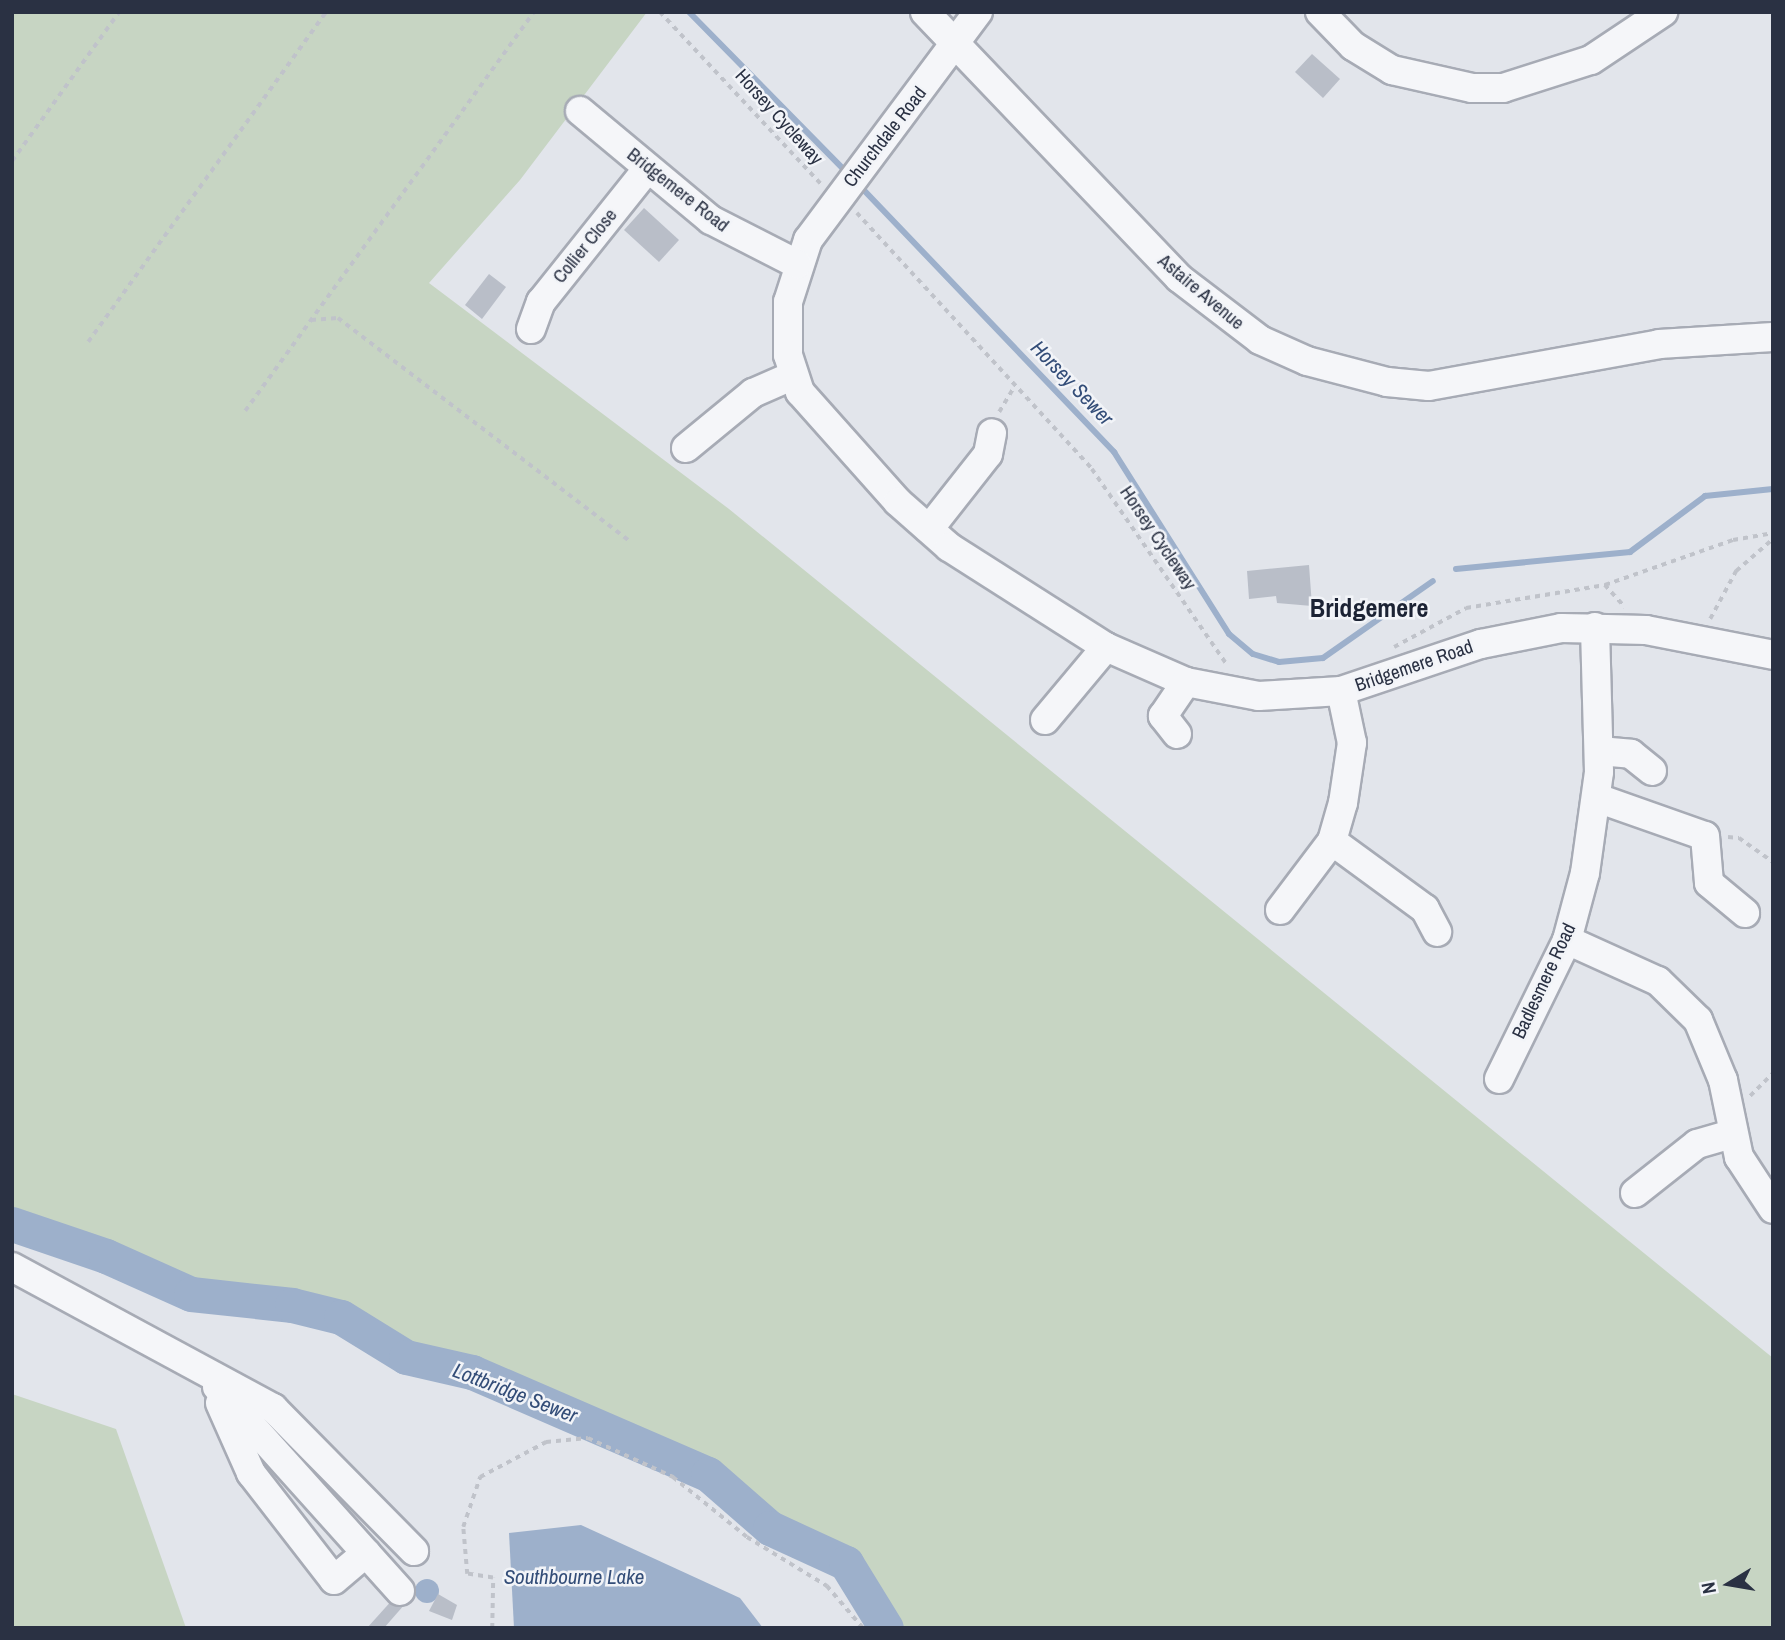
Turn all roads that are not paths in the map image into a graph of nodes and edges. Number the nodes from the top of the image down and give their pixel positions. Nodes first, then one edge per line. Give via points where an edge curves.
1 (925, 12) edge
2 (978, 12) edge
3 (1320, 12) edge
4 (1663, 12) edge
5 (955, 45) junction
6 (580, 111) dead end
7 (648, 168) junction
8 (797, 264) junction
9 (531, 329) dead end
10 (1773, 337) edge
11 (792, 376) junction
12 (992, 433) road end
13 (686, 449) dead end
14 (929, 529) junction
15 (1595, 627) junction
16 (1106, 647) junction
17 (1773, 655) edge
18 (1186, 682) junction
19 (1341, 691) junction
20 (1045, 720) dead end
21 (1177, 734) dead end
22 (1599, 751) junction
23 (1652, 771) dead end
24 (1597, 798) junction
25 (1332, 841) junction
26 (1280, 910) dead end
27 (1745, 914) dead end
28 (1437, 932) dead end
29 (1567, 940) junction
30 (1499, 1079) dead end
31 (1731, 1121) junction
32 (1635, 1193) dead end
33 (1773, 1209) edge
34 (12, 1267) edge
35 (209, 1378) junction
36 (414, 1551) dead end
37 (366, 1553) junction
38 (400, 1591) dead end

1 - 5 street, Astaire Avenue
2 - 5 street, Churchdale Road
3 - 4 street via 1353,46 1392,70 1472,88 1503,88 1591,60
5 - 8 street, Churchdale Road via 842,193
5 - 10 street, Astaire Avenue via 1179,278 1260,340 1307,361 1387,382 1429,386 1659,345
6 - 7 street, Bridgemere Road
7 - 8 street, Bridgemere Road via 729,231
7 - 9 street, Collier Close via 541,302
8 - 11 street, Bridgemere Road via 788,302
11 - 13 street via 753,393
11 - 14 street, Bridgemere Road via 812,408
12 - 14 street via 988,454
14 - 16 street, Bridgemere Road via 1003,587
15 - 17 street, Bridgemere Road via 1706,639
15 - 19 street, Bridgemere Road via 1481,643
15 - 22 street, Badlesmere Road
16 - 18 street, Bridgemere Road
16 - 20 street
18 - 19 street, Bridgemere Road via 1259,696
18 - 21 street via 1163,716
19 - 25 street via 1352,743
22 - 23 street via 1631,754
22 - 24 street, Badlesmere Road
24 - 27 street via 1705,836 1709,883
24 - 29 street, Badlesmere Road
25 - 26 street
25 - 28 street via 1425,909
29 - 30 street, Badlesmere Road
29 - 31 street via 1678,996 1712,1048
31 - 32 street
31 - 33 street via 1751,1180
34 - 35 street
35 - 36 street via 273,1408
35 - 37 street
35 - 37 street via 251,1473 334,1580
37 - 38 street

